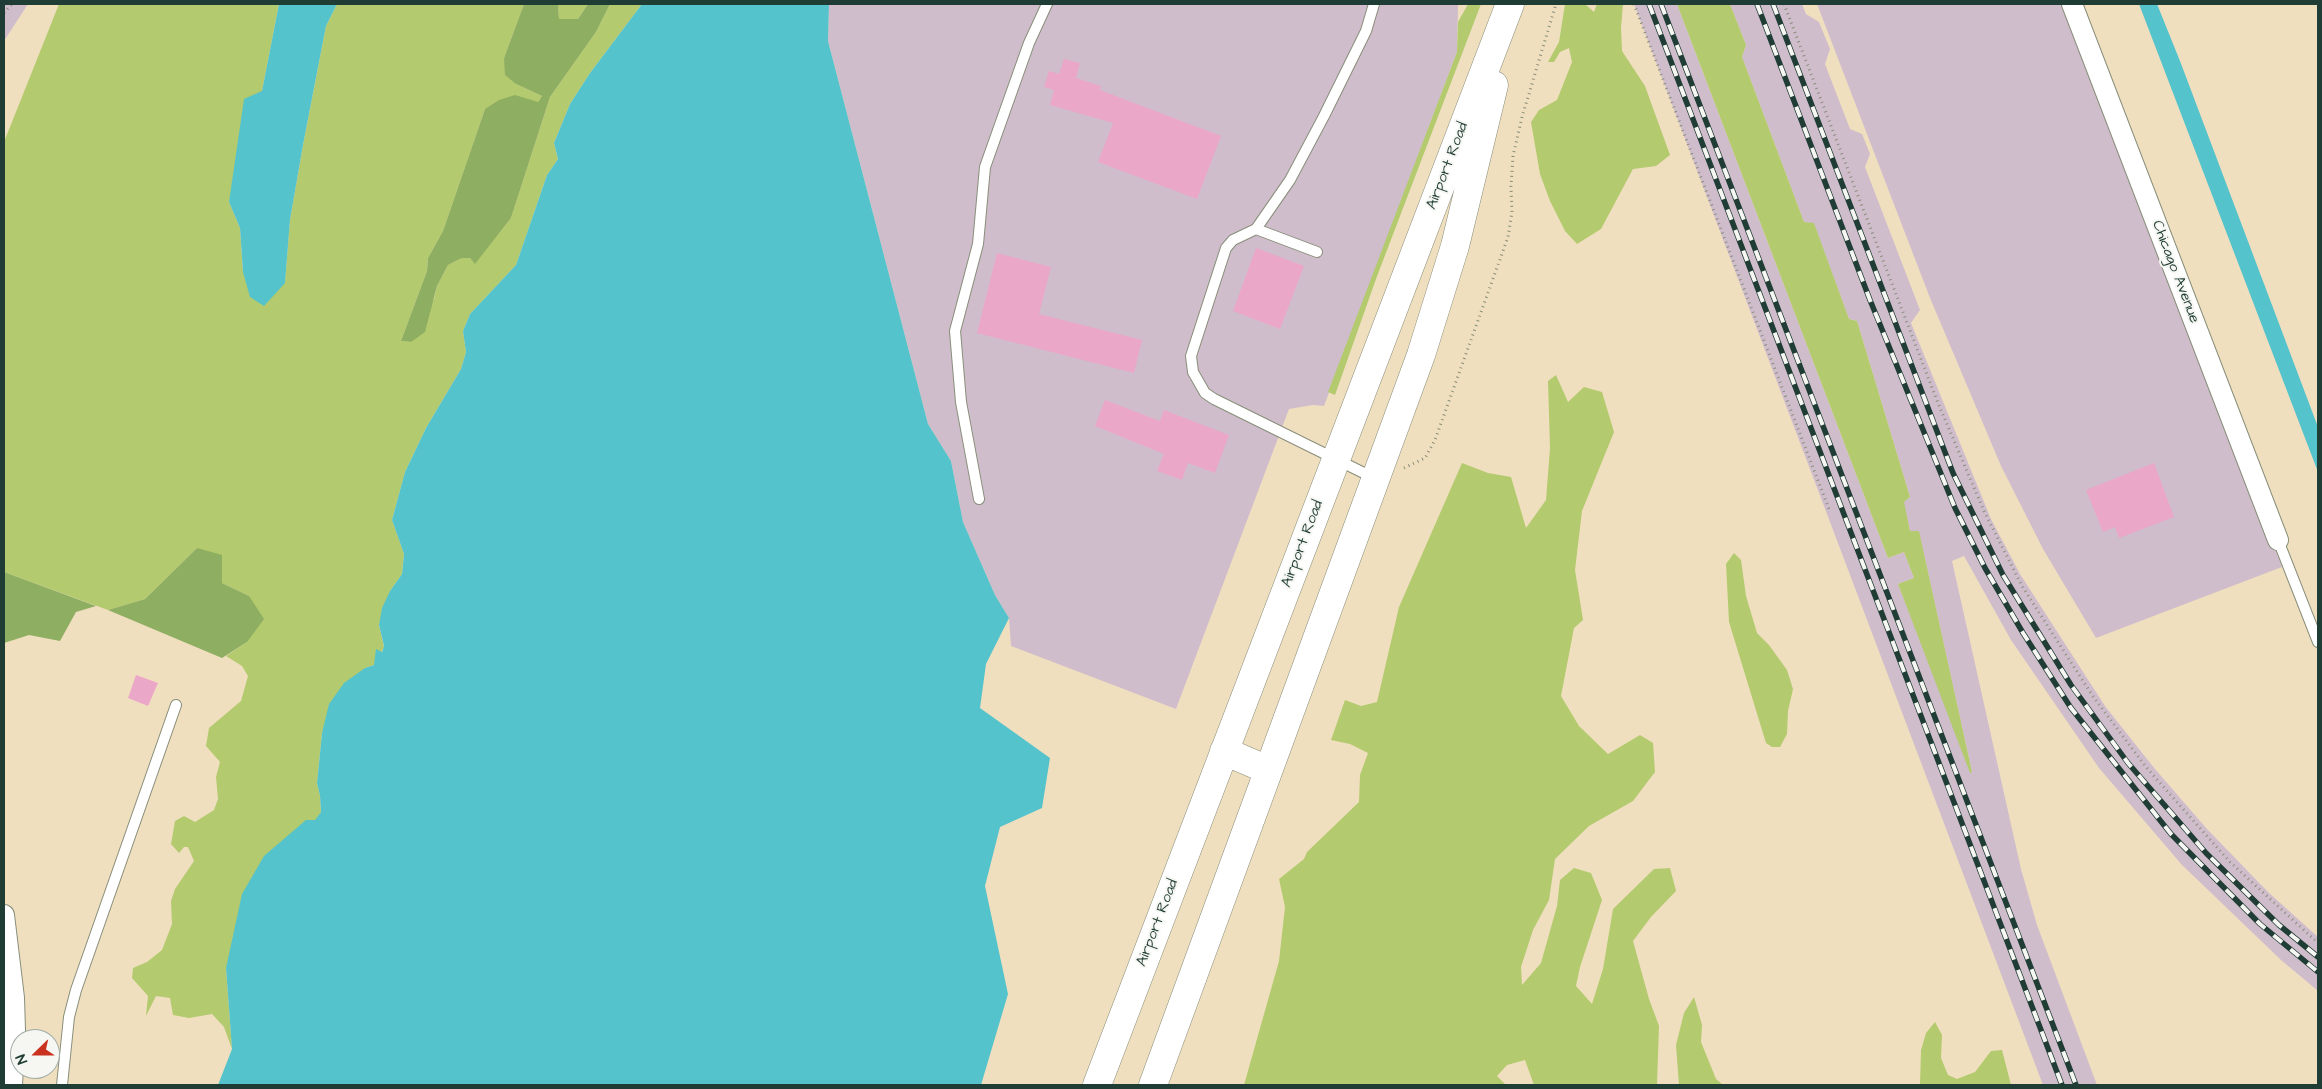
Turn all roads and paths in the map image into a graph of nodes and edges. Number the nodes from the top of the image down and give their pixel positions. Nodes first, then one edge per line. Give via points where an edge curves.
1 (12, 4) edge
2 (1047, 4) edge
3 (1374, 4) edge
4 (1510, 4) edge
5 (1514, 4) edge
6 (1556, 4) edge
7 (1634, 4) edge
8 (1784, 4) edge
9 (2072, 4) edge
10 (4, 13) edge
11 (1256, 229) junction
12 (1317, 252) dead end
13 (1335, 460) junction
14 (1375, 479) junction
15 (978, 499) dead end
16 (1828, 509) dead end
17 (2278, 540) joint
18 (2318, 642) edge
19 (176, 705) dead end
20 (1224, 751) junction
21 (1268, 770) junction
22 (4, 915) edge
23 (2318, 943) edge
24 (12, 1085) edge
25 (62, 1085) edge
26 (1096, 1085) edge
27 (1153, 1085) edge

1 - 10 path
2 - 15 lane via 1029,43 985,167 978,244 955,330 961,402
3 - 11 lane via 1366,31 1324,116 1290,180
4 - 13 main road, Airport Road
5 - 14 main road, Airport Road via 1455,246
6 - 14 path via 1513,156 1508,237 1435,440 1425,458
7 - 16 path
8 - 23 path via 1938,403 1984,511 2022,586 2092,695 2146,767 2230,862
9 - 17 street, Chicago Avenue
11 - 12 lane
11 - 13 lane via 1233,240 1226,248 1191,356 1194,372 1206,393 1214,399
13 - 14 lane
13 - 20 main road, Airport Road
14 - 21 main road, Airport Road
17 - 18 lane
19 - 25 lane via 76,990 68,1025
20 - 21 main road
20 - 26 main road, Airport Road
21 - 27 main road, Airport Road
22 - 24 street via 14,998

